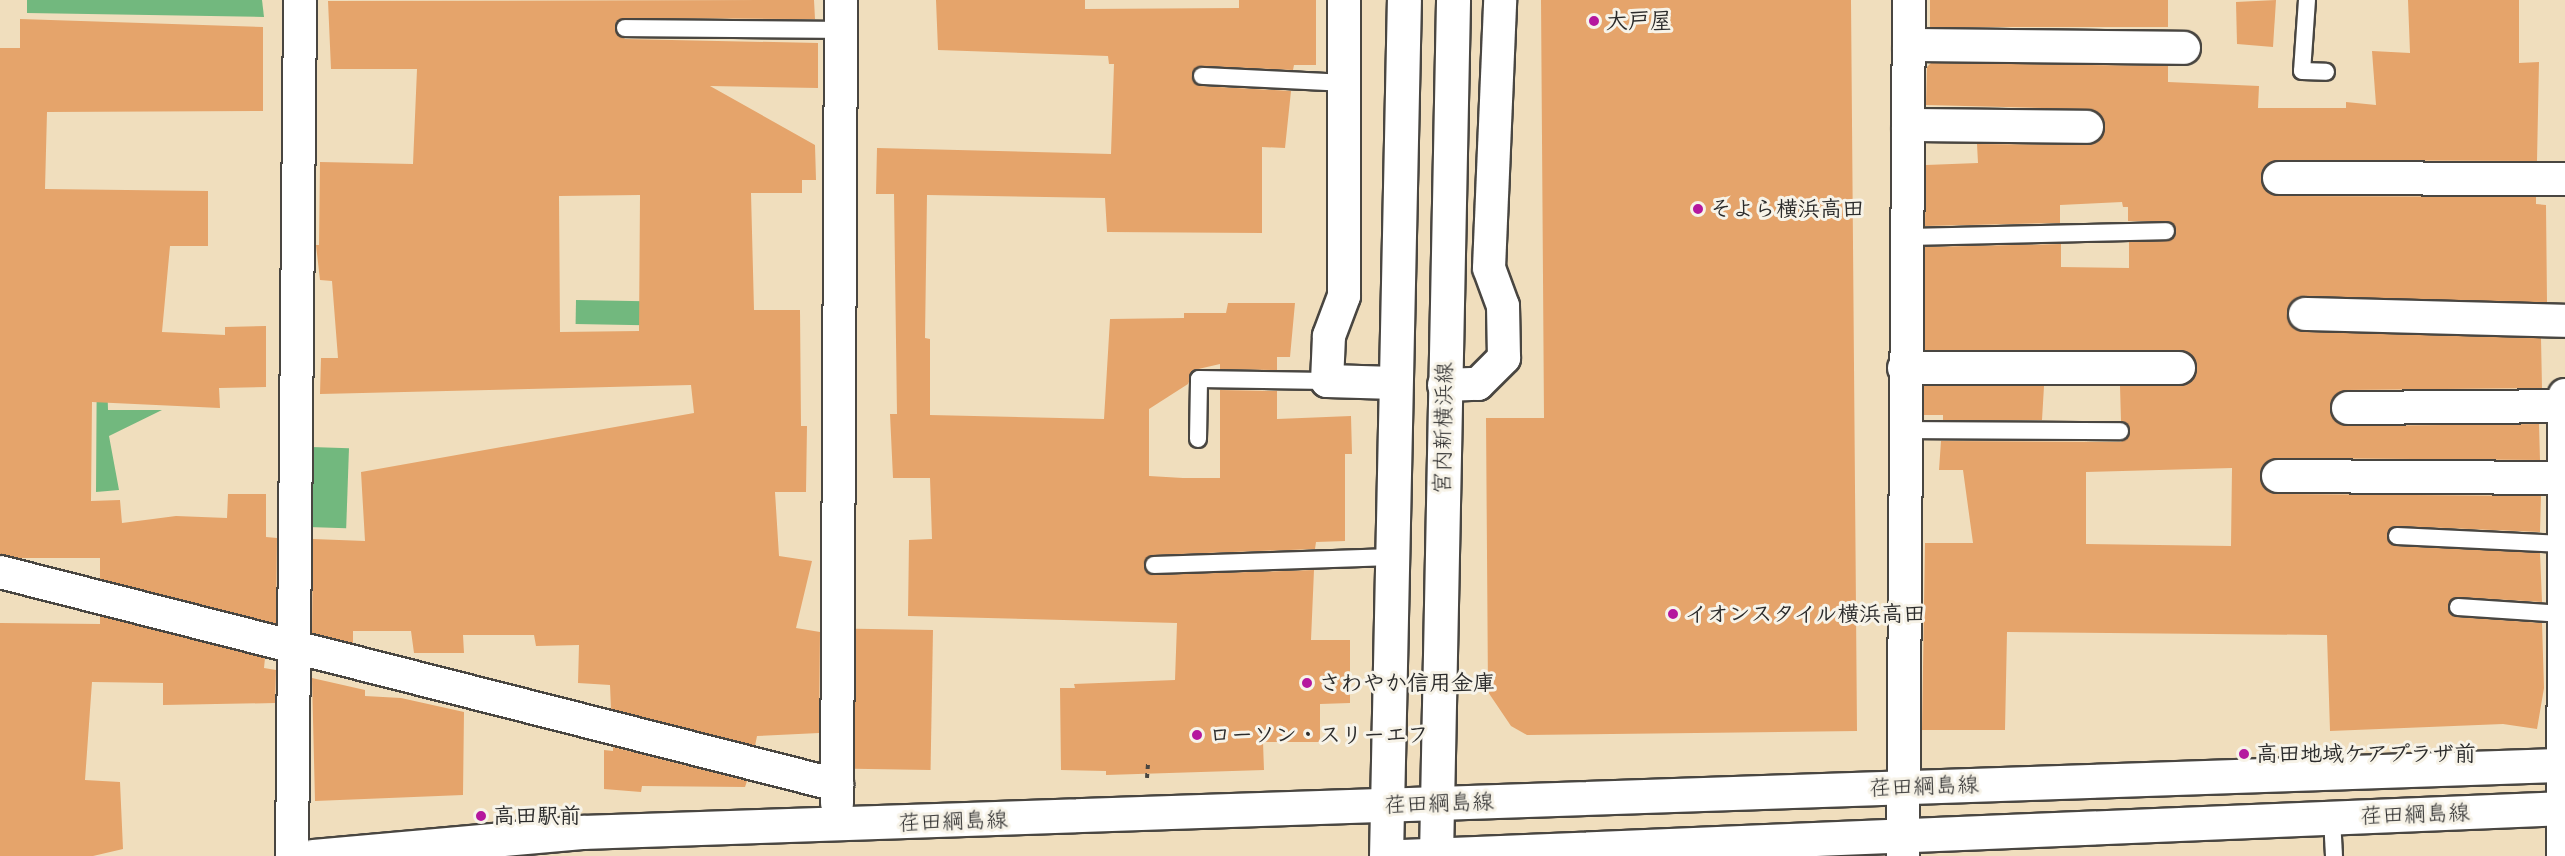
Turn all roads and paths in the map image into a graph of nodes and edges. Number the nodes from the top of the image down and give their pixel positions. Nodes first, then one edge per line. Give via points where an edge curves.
1 (300, 0) edge
2 (1344, 0) edge
3 (1404, 0) edge
4 (1453, 0) edge
5 (1500, 0) edge
6 (1908, 0) edge
7 (2307, 0) edge
8 (841, 15) edge
9 (625, 28) dead end
10 (1909, 45) junction
11 (2184, 48) dead end
12 (2326, 72) dead end
13 (1202, 76) dead end
14 (1344, 83) junction
15 (1908, 125) junction
16 (2087, 127) dead end
17 (2279, 178) dead end
18 (2565, 179) edge
19 (2166, 231) dead end
20 (1905, 237) junction
21 (2305, 314) dead end
22 (2565, 321) edge
23 (1904, 368) junction
24 (2180, 368) dead end
25 (1327, 381) junction
26 (1395, 382) junction
27 (1444, 385) junction
28 (2565, 395) edge
29 (2565, 406) edge
30 (2348, 408) dead end
31 (2565, 423) edge
32 (1905, 430) junction
33 (2120, 431) dead end
34 (1198, 439) dead end
35 (2278, 476) dead end
36 (2564, 478) edge
37 (2397, 536) dead end
38 (2563, 544) junction
39 (1392, 557) junction
40 (1154, 565) dead end
41 (0, 572) edge
42 (2458, 608) dead end
43 (2563, 614) junction
44 (296, 647) junction
45 (2564, 765) edge
46 (837, 785) junction
47 (1904, 786) junction
48 (1435, 803) junction
49 (1386, 804) junction
50 (2565, 808) edge
51 (2332, 818) junction
52 (837, 825) junction
53 (1903, 846) edge
54 (1436, 855) edge
55 (292, 856) edge
56 (313, 856) edge
57 (1386, 856) edge
58 (1402, 856) edge
59 (2334, 856) edge
60 (2563, 856) edge

1 - 44 street
2 - 14 street
3 - 26 main road
4 - 27 main road, 宮内新横浜線
5 - 27 street via 1489,268 1503,306 1504,358 1478,384
6 - 10 street
7 - 12 lane via 2302,71
8 - 9 lane
8 - 46 street
10 - 11 street
10 - 15 street
13 - 14 lane
14 - 25 street via 1344,296 1329,336
15 - 16 street
15 - 20 street
17 - 18 street
19 - 20 lane
20 - 23 street
21 - 22 street
23 - 24 street
23 - 32 street
25 - 26 street
25 - 34 lane via 1199,379
26 - 39 main road
27 - 48 main road, 宮内新横浜線
28 - 29 street
29 - 30 street
29 - 31 street
31 - 36 street
32 - 33 lane
32 - 47 street
35 - 36 street
36 - 38 street
37 - 38 lane
38 - 43 street
39 - 40 lane
39 - 49 main road
41 - 44 street
42 - 43 lane
43 - 45 street
44 - 46 street
44 - 55 street
45 - 47 main road, 荏田綱島線
45 - 50 street
46 - 52 street
47 - 48 main road, 荏田綱島線
47 - 53 street
48 - 49 main road, 荏田綱島線
48 - 54 main road, 宮内新横浜線
49 - 52 main road, 荏田綱島線
49 - 57 main road
50 - 51 main road, 荏田綱島線
50 - 60 street
51 - 53 main road, 荏田綱島線
51 - 59 lane
52 - 56 main road, 荏田綱島線 via 582,832
53 - 54 main road, 荏田綱島線
54 - 58 main road, 荏田綱島線

